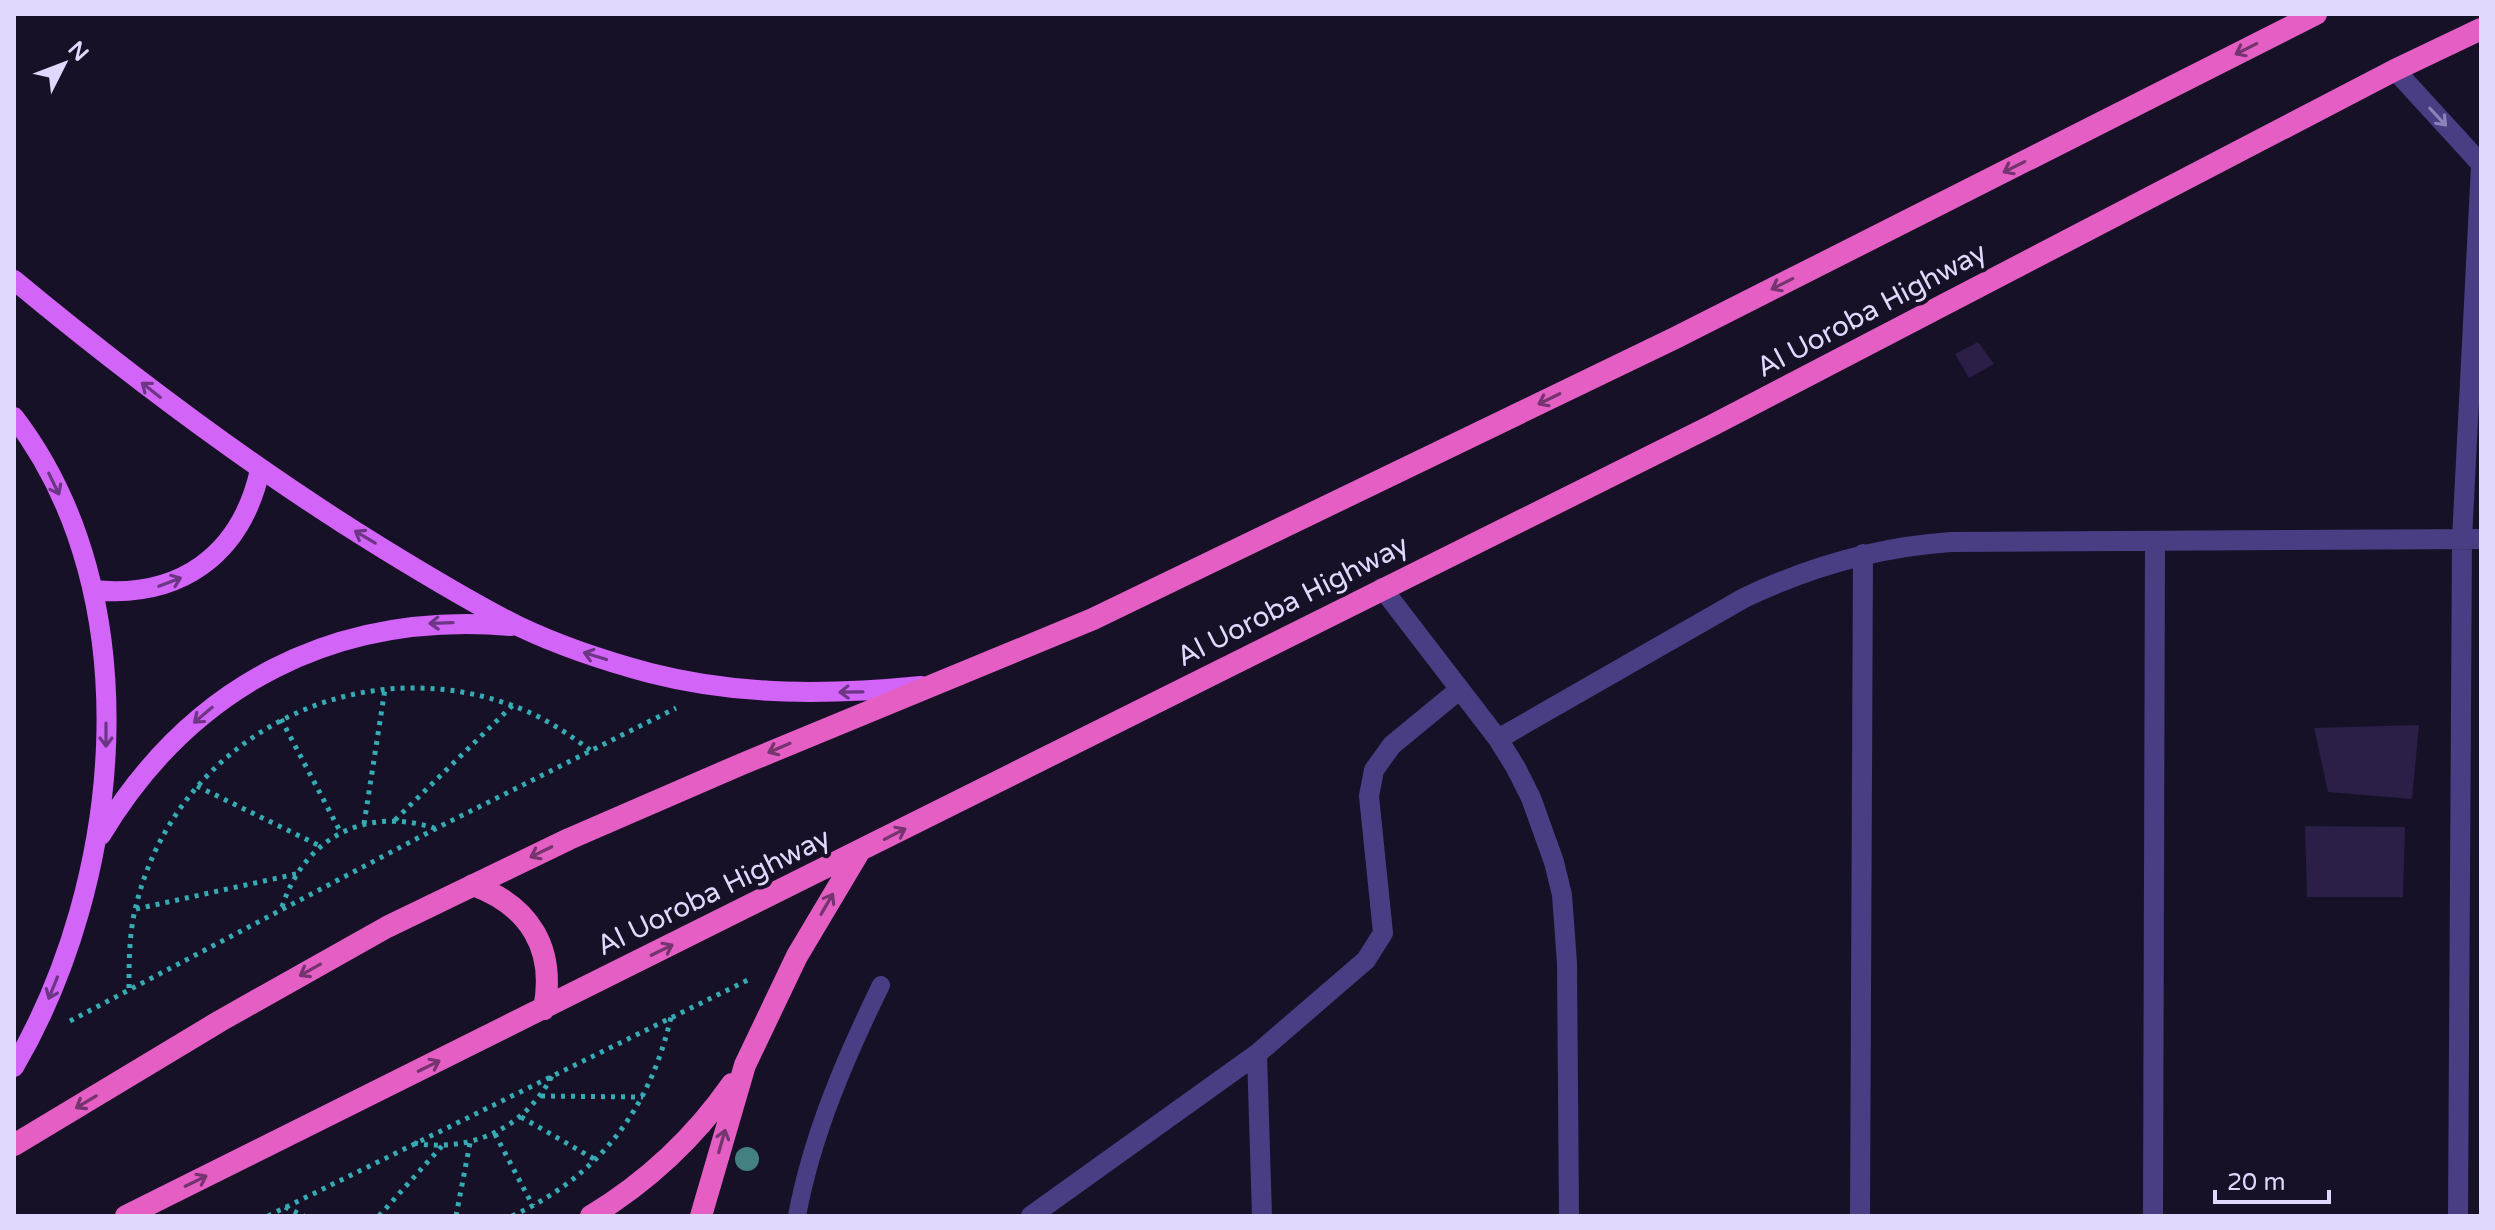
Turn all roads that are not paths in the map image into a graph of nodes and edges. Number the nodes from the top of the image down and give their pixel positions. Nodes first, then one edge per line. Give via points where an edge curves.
1 (2316, 14) edge
2 (2481, 29) edge
3 (2395, 70) junction
4 (2481, 165) edge
5 (14, 280) edge
6 (14, 417) edge
7 (260, 470) junction
8 (2471, 539) edge
9 (2155, 541) junction
10 (1863, 554) junction
11 (1382, 588) junction
12 (93, 590) junction
13 (519, 627) junction
14 (929, 686) junction
15 (1459, 690) junction
16 (1498, 739) junction
17 (96, 843) junction
18 (859, 852) junction
19 (473, 885) junction
20 (881, 985) dead end
21 (544, 1009) junction
22 (1257, 1054) junction
23 (745, 1065) junction
24 (14, 1067) edge
25 (14, 1145) edge
26 (126, 1216) edge
27 (591, 1216) edge
28 (701, 1216) edge
29 (797, 1216) edge
30 (1031, 1216) edge
31 (1262, 1216) edge
32 (1569, 1216) edge
33 (1860, 1216) edge
34 (2153, 1216) edge
35 (2458, 1216) edge

1 -> 14 highway via 1576,386 1093,619
2 - 3 highway, Al Uoroba Highway
3 -> 4 street
3 - 11 highway, Al Uoroba Highway via 1711,426
4 - 8 street
7 -> 5 main road
6 -> 12 main road via 63,503
12 -> 7 main road via 140,591 203,565 247,513
13 -> 7 main road
8 - 9 street
8 - 35 street
9 - 10 street via 1951,542
9 - 34 street
10 - 16 street via 1783,579 1744,598
10 - 33 street
11 - 15 street
18 -> 11 highway, Al Uoroba Highway
12 -> 17 main road via 102,641 107,742
14 -> 13 main road via 846,693 720,687 597,657
13 -> 17 main road via 427,624 382,630 337,642 253,679 215,704 148,767
14 -> 19 highway via 584,832
15 - 16 street
15 - 22 street via 1392,745 1374,770 1369,796 1383,933 1366,960
16 - 32 street via 1536,809 1562,895
17 -> 24 main road via 69,946
21 -> 18 highway, Al Uoroba Highway
23 -> 18 highway via 797,956
19 - 21 highway via 508,902 534,932 547,970
19 -> 25 highway via 220,1021
20 - 29 lane via 833,1092
26 -> 21 highway, Al Uoroba Highway
22 - 30 street
22 - 31 street
23 - 27 highway via 686,1141
28 -> 23 highway

